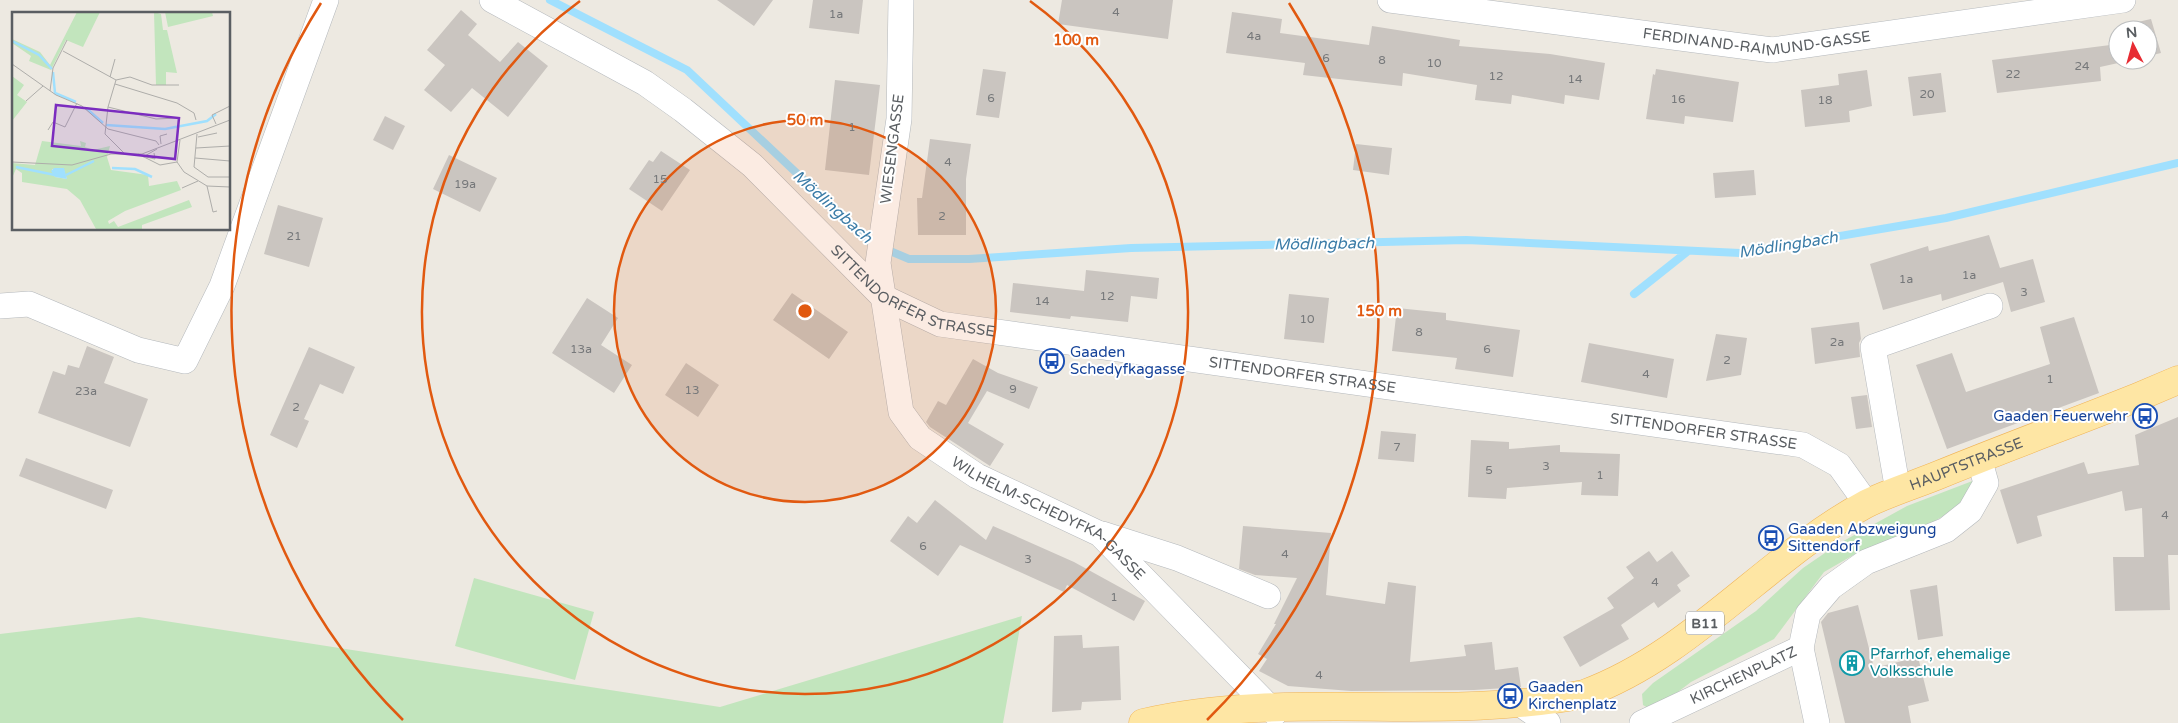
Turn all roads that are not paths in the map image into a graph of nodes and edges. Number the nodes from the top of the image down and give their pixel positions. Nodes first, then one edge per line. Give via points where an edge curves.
1 (326, 0) edge
2 (492, 0) edge
3 (901, 0) edge
4 (1390, 0) edge
5 (2123, 0) edge
6 (883, 297) junction
7 (0, 306) edge
8 (1990, 306) dead end
9 (2178, 380) edge
10 (1979, 458) junction
11 (1898, 491) junction
12 (1867, 504) junction
13 (1107, 541) junction
14 (1268, 596) dead end
15 (1801, 648) junction
16 (1275, 713) junction
17 (1537, 716) edge
18 (1143, 723) edge
19 (1642, 723) edge
20 (1817, 723) edge

1 - 7 street via 222,286 185,361 138,350 29,304
2 - 6 street, SITTENDORFER STRASSE via 645,83 683,110 752,165
3 - 6 street, WIESENGASSE via 899,119 878,263
4 - 5 street, FERDINAND-RAIMUND-GASSE via 1772,50
6 - 12 street, SITTENDORFER STRASSE via 940,324 1803,445 1839,465
6 - 13 street, WILHELM-SCHEDYFKA-GASSE via 901,412 920,438 977,476
8 - 11 street via 1873,347
9 - 10 main road, HAUPTSTRASSE / B11
10 - 11 main road, HAUPTSTRASSE / B11
10 - 15 street, KIRCHENPLATZ via 1986,483 1970,511 1946,530 1866,562 1830,586 1808,614
11 - 12 main road, HAUPTSTRASSE / B11
12 - 17 main road, B11 via 1820,534 1675,646 1629,673
13 - 14 street via 1177,558
13 - 16 street, WILHELM-SCHEDYFKA-GASSE
15 - 19 street, KIRCHENPLATZ
15 - 20 street
16 - 17 main road, B11 via 1456,716 1511,712
16 - 18 main road, B11 via 1221,713

